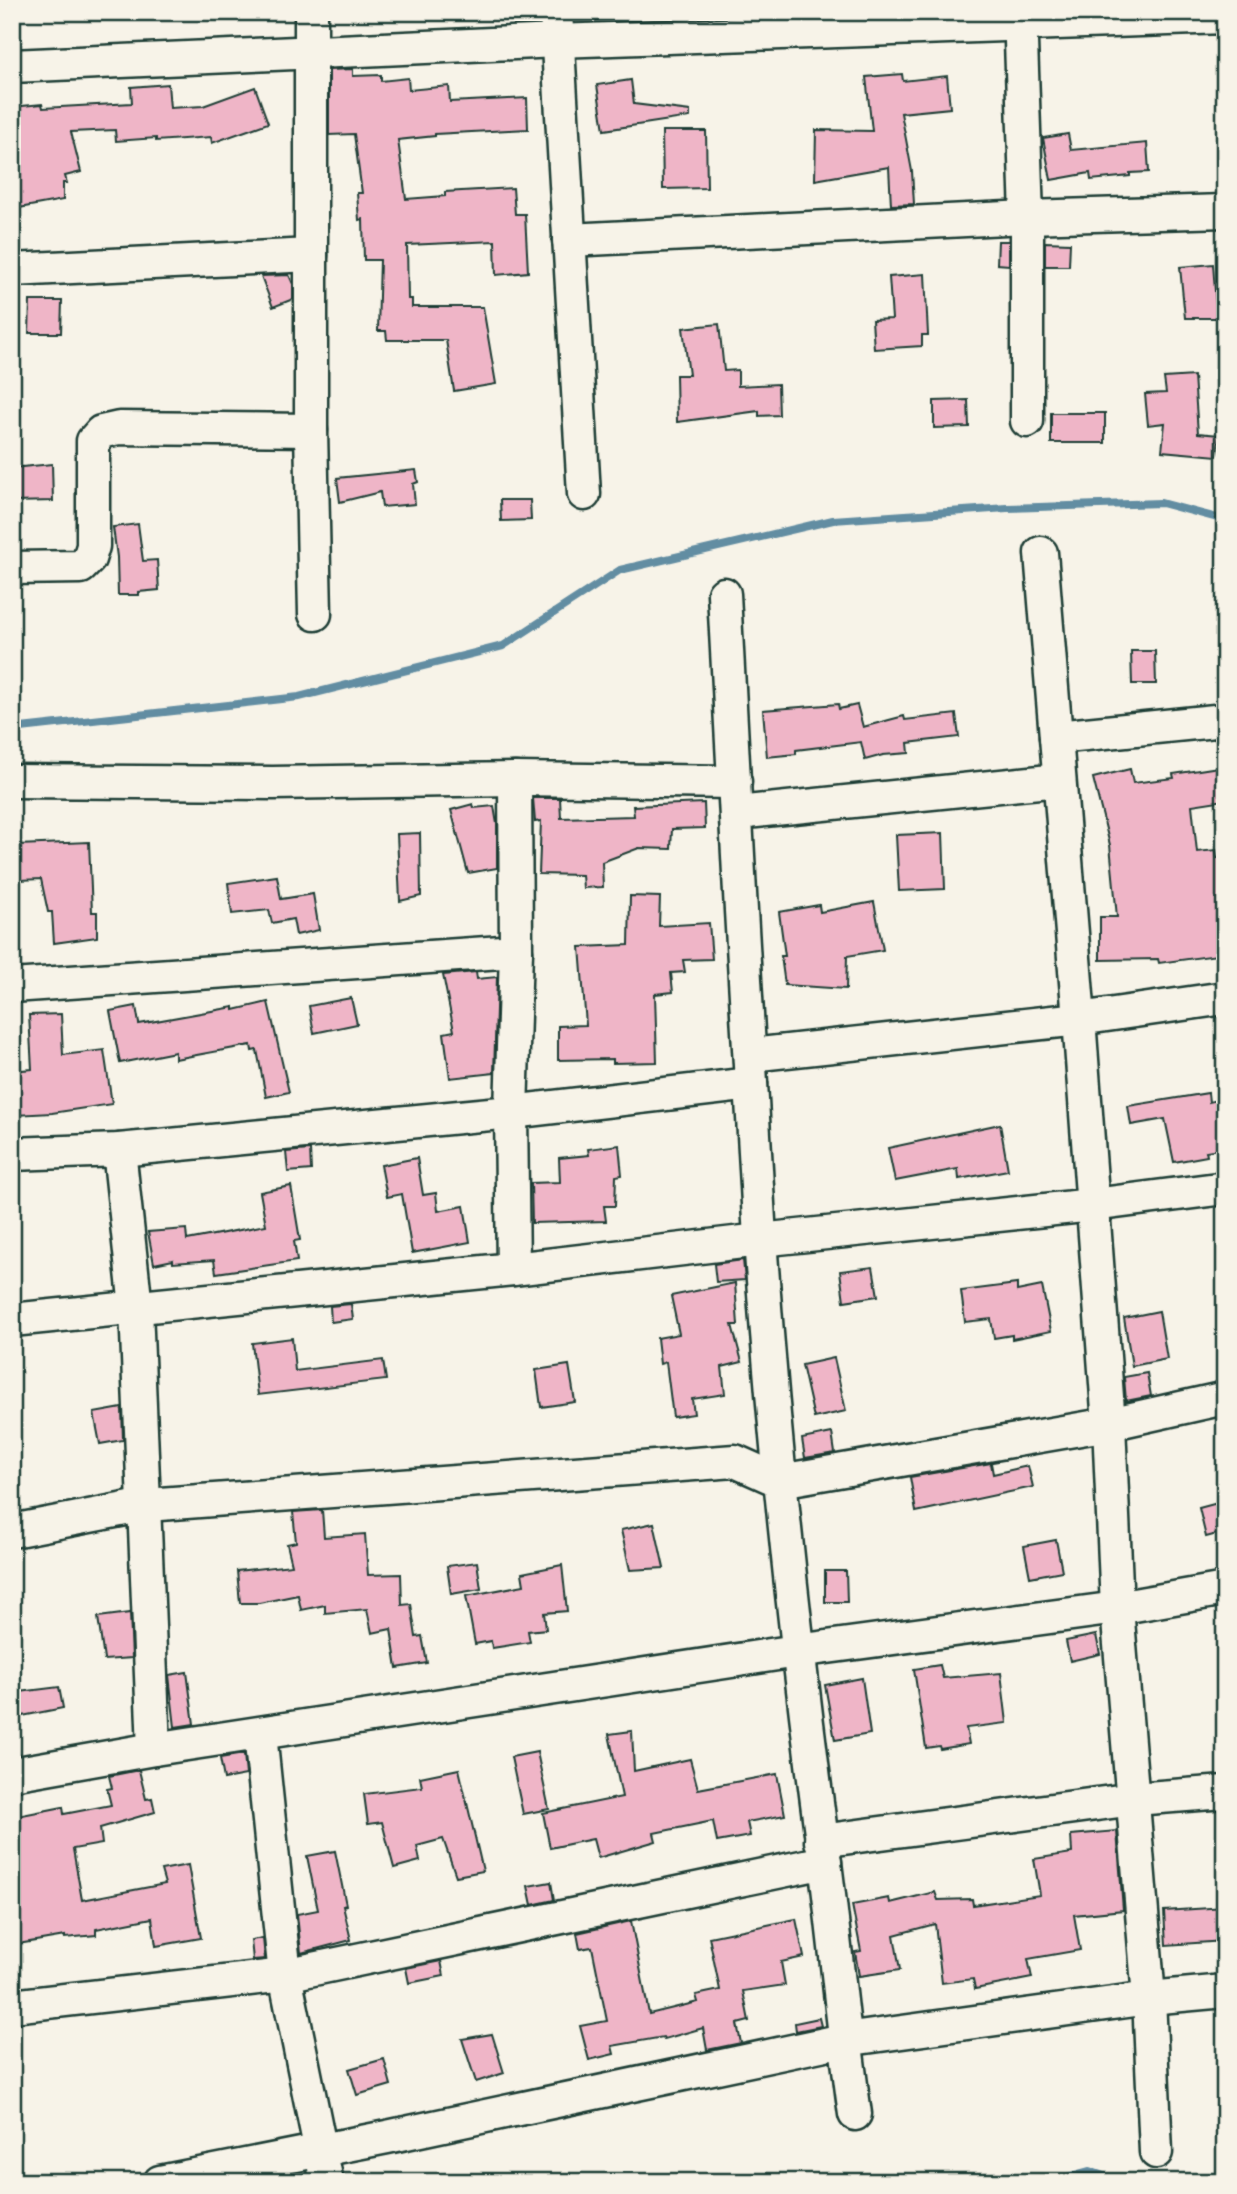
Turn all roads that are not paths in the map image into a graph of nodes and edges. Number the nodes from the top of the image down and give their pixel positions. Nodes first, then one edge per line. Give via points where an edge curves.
1 (311, 12) edge
2 (1225, 17) edge
3 (1020, 18) edge
4 (556, 27) edge
5 (311, 51) junction
6 (12, 66) edge
7 (1225, 211) edge
8 (1027, 217) junction
9 (569, 240) junction
10 (311, 255) junction
11 (12, 270) edge
12 (1027, 421) dead end
13 (311, 430) junction
14 (584, 494) dead end
15 (1041, 553) dead end
16 (12, 568) edge
17 (724, 594) dead end
18 (315, 614) dead end
19 (1225, 720) edge
20 (1056, 737) junction
21 (515, 779) junction
22 (1059, 780) junction
23 (12, 781) edge
24 (735, 782) junction
25 (737, 813) junction
26 (516, 951) junction
27 (12, 986) edge
28 (1225, 998) edge
29 (1079, 1019) junction
30 (751, 1070) junction
31 (510, 1112) junction
32 (119, 1150) junction
33 (12, 1154) edge
34 (1225, 1188) edge
35 (1093, 1205) junction
36 (760, 1240) junction
37 (513, 1269) junction
38 (136, 1308) junction
39 (12, 1320) edge
40 (1225, 1398) edge
41 (1109, 1424) junction
42 (780, 1480) junction
43 (146, 1505) junction
44 (12, 1531) edge
45 (1225, 1589) edge
46 (1117, 1608) junction
47 (797, 1651) junction
48 (260, 1734) junction
49 (154, 1749) junction
50 (12, 1774) edge
51 (1225, 1792) edge
52 (1135, 1799) junction
53 (823, 1852) junction
54 (285, 1975) junction
55 (1225, 1991) edge
56 (1149, 1998) junction
57 (12, 2006) edge
58 (844, 2040) junction
59 (855, 2114) dead end
60 (319, 2149) junction
61 (1156, 2152) dead end
62 (160, 2182) edge
63 (327, 2182) edge

1 - 5 street
2 - 3 street
3 - 4 street
3 - 8 street
4 - 5 street
4 - 9 street
5 - 6 street
5 - 10 street
7 - 8 street
8 - 9 street
8 - 12 street
9 - 14 street
10 - 11 street
10 - 13 street
13 - 16 street via 119,428 101,432 93,441 93,547 89,559 81,567
13 - 18 street
15 - 20 street
17 - 24 street
19 - 20 street
20 - 22 street
21 - 23 street
21 - 24 street
21 - 26 street
22 - 25 street
22 - 29 street
24 - 25 street
25 - 30 street
26 - 27 street
26 - 31 street
28 - 29 street
29 - 30 street
29 - 35 street
30 - 31 street
30 - 36 street
31 - 32 street
31 - 37 street
32 - 33 street
32 - 38 street
34 - 35 street
35 - 36 street
35 - 41 street
36 - 37 street
36 - 42 street
37 - 38 street
38 - 39 street
38 - 43 street
40 - 41 street
41 - 42 street
41 - 46 street
42 - 43 street via 735,1461
42 - 47 street
43 - 44 street
43 - 49 street
45 - 46 street
46 - 47 street
46 - 52 street
47 - 48 street
47 - 53 street
48 - 49 street
48 - 54 street
49 - 50 street
51 - 52 street
52 - 53 street
52 - 56 street
53 - 54 street
53 - 58 street
54 - 57 street
54 - 60 street
55 - 56 street
56 - 58 street
56 - 61 street
58 - 59 street
58 - 60 street
60 - 62 street
60 - 63 street

